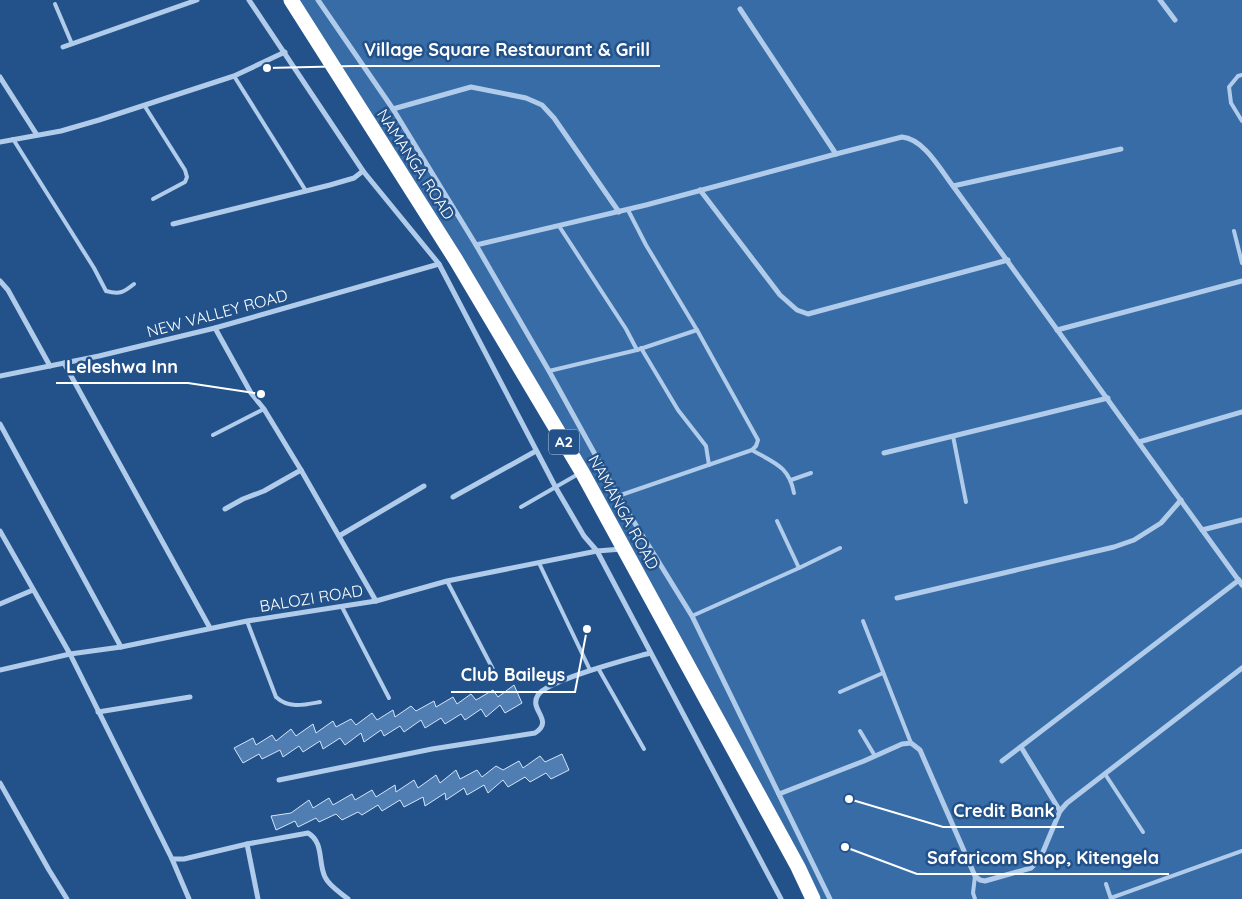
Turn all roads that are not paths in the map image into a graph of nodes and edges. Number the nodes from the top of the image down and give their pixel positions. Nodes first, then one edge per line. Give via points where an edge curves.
1 (197, 0) edge
2 (249, 0) edge
3 (291, 0) edge
4 (320, 0) edge
5 (1160, 0) edge
6 (55, 4) dead end
7 (740, 9) dead end
8 (1175, 20) dead end
9 (72, 44) junction
10 (64, 47) dead end
11 (285, 52) junction
12 (1242, 75) edge
13 (234, 76) junction
14 (0, 77) edge
15 (144, 105) junction
16 (393, 109) junction
17 (1242, 121) edge
18 (37, 135) junction
19 (14, 140) junction
20 (0, 142) edge
21 (1121, 149) dead end
22 (836, 154) junction
23 (363, 172) junction
24 (953, 186) junction
25 (700, 190) junction
26 (306, 191) junction
27 (152, 200) dead end
28 (628, 210) junction
29 (618, 212) junction
30 (173, 224) dead end
31 (559, 226) junction
32 (1234, 231) dead end
33 (476, 245) junction
34 (1008, 260) junction
35 (1242, 263) edge
36 (439, 264) junction
37 (0, 281) edge
38 (1242, 281) edge
39 (134, 284) dead end
40 (216, 328) junction
41 (697, 330) junction
42 (1057, 330) junction
43 (639, 349) junction
44 (64, 363) junction
45 (50, 366) junction
46 (549, 371) junction
47 (0, 376) edge
48 (1108, 398) junction
49 (264, 409) junction
50 (1242, 412) edge
51 (0, 424) edge
52 (213, 435) dead end
53 (953, 436) junction
54 (1139, 442) junction
55 (536, 450) junction
56 (752, 450) junction
57 (884, 453) dead end
58 (709, 465) junction
59 (301, 470) junction
60 (582, 472) junction
61 (811, 473) dead end
62 (791, 480) junction
63 (424, 486) dead end
64 (556, 488) junction
65 (794, 493) dead end
66 (618, 496) junction
67 (453, 497) dead end
68 (1181, 500) junction
69 (966, 502) dead end
70 (521, 507) dead end
71 (226, 509) dead end
72 (1242, 520) edge
73 (777, 521) dead end
74 (1202, 530) junction
75 (0, 531) edge
76 (339, 536) junction
77 (840, 548) dead end
78 (625, 549) junction
79 (596, 551) junction
80 (539, 563) junction
81 (799, 568) junction
82 (447, 581) junction
83 (1240, 582) edge
84 (33, 590) junction
85 (897, 598) dead end
86 (376, 600) junction
87 (0, 604) edge
88 (342, 607) junction
89 (692, 616) junction
90 (247, 621) junction
91 (863, 621) dead end
92 (210, 628) junction
93 (121, 647) junction
94 (650, 652) junction
95 (70, 654) junction
96 (598, 668) junction
97 (1242, 668) edge
98 (0, 670) edge
99 (590, 670) junction
100 (883, 673) junction
101 (496, 675) dead end
102 (840, 692) dead end
103 (190, 697) dead end
104 (389, 698) dead end
105 (320, 702) dead end
106 (98, 712) junction
107 (860, 731) dead end
108 (911, 742) junction
109 (1021, 747) junction
110 (644, 749) dead end
111 (875, 756) junction
112 (1002, 761) dead end
113 (1105, 774) junction
114 (279, 780) dead end
115 (0, 783) edge
116 (779, 794) junction
117 (1060, 812) junction
118 (1143, 832) dead end
119 (246, 844) junction
120 (1242, 850) edge
121 (172, 859) junction
122 (975, 876) junction
123 (1106, 884) dead end
124 (67, 899) edge
125 (189, 899) edge
126 (258, 899) edge
127 (348, 899) edge
128 (781, 899) edge
129 (813, 899) edge
130 (830, 899) edge
131 (974, 899) edge
132 (1111, 899) edge

1 - 9 street
2 - 11 street
3 - 60 highway, NAMANGA ROAD / A2 via 456,260
4 - 16 street
5 - 8 street
6 - 9 lane
7 - 22 street
9 - 10 street
11 - 13 street
11 - 23 street
12 - 17 lane via 1229,87 1231,103
13 - 15 street
13 - 26 lane
14 - 18 street
15 - 18 street via 61,131
15 - 27 lane via 187,177 185,182
16 - 29 street via 471,87 526,98 542,105
16 - 33 street
18 - 19 street
19 - 20 street
19 - 39 lane via 106,291 123,292
21 - 24 street
22 - 24 street via 902,137 910,138 920,144
22 - 25 street
23 - 26 street via 354,178
23 - 36 street
24 - 34 street
25 - 28 street
25 - 34 street via 780,295 797,310 808,314
26 - 30 street
28 - 29 street
28 - 41 lane
29 - 31 street
31 - 33 street
31 - 43 lane
32 - 35 lane
33 - 46 street
34 - 42 street
36 - 40 street, NEW VALLEY ROAD
36 - 55 street
37 - 45 street
38 - 42 street
40 - 44 street, NEW VALLEY ROAD
40 - 49 street via 250,393
41 - 43 lane
41 - 56 lane via 758,440
42 - 48 street
43 - 46 lane
43 - 58 lane via 678,410 706,446
44 - 45 street, NEW VALLEY ROAD
44 - 92 street
45 - 47 street, NEW VALLEY ROAD
46 - 66 street
48 - 53 street
48 - 54 street
49 - 52 lane
49 - 59 street
50 - 54 street
51 - 93 street
53 - 57 street
53 - 69 lane
54 - 68 street
55 - 64 street
55 - 67 street
56 - 58 lane
56 - 62 lane via 786,472
58 - 66 lane
59 - 71 street
59 - 76 street
60 - 64 lane
60 - 78 highway, NAMANGA ROAD / A2
61 - 62 lane
62 - 65 lane
63 - 76 street
64 - 70 lane
64 - 79 street
66 - 89 street
68 - 74 street
68 - 85 street via 1161,523 1134,540 1114,547
72 - 74 street
73 - 81 lane
74 - 83 street
75 - 84 street
76 - 86 street
77 - 81 lane
78 - 79 street, BALOZI ROAD
78 - 129 highway, NAMANGA ROAD / A2
79 - 80 street, BALOZI ROAD
79 - 94 street
80 - 82 street, BALOZI ROAD
80 - 99 lane
81 - 89 lane
82 - 86 street, BALOZI ROAD
82 - 101 lane
83 - 109 street
84 - 87 street
84 - 95 street
86 - 88 street, BALOZI ROAD
88 - 90 street, BALOZI ROAD
88 - 104 lane
89 - 116 street
90 - 92 street, BALOZI ROAD
90 - 105 lane via 276,697 283,703 300,706
91 - 100 lane
92 - 93 street, BALOZI ROAD
93 - 95 street, BALOZI ROAD
94 - 96 street
94 - 128 street
95 - 98 street, BALOZI ROAD
95 - 106 street
96 - 99 street
96 - 110 lane
97 - 113 street
99 - 114 street via 542,690 535,703 543,725 535,733
100 - 102 lane
100 - 108 lane
103 - 106 street
106 - 121 street
107 - 111 lane
108 - 111 street
108 - 122 street via 920,750
109 - 112 street
109 - 117 street
111 - 116 street
113 - 117 street
113 - 118 lane
115 - 124 street
116 - 130 street
117 - 122 street via 1040,859 1031,868 985,881
119 - 121 street
119 - 126 street
119 - 127 street via 308,833 314,836 326,880
120 - 132 lane
121 - 125 street
122 - 131 lane
123 - 132 lane

